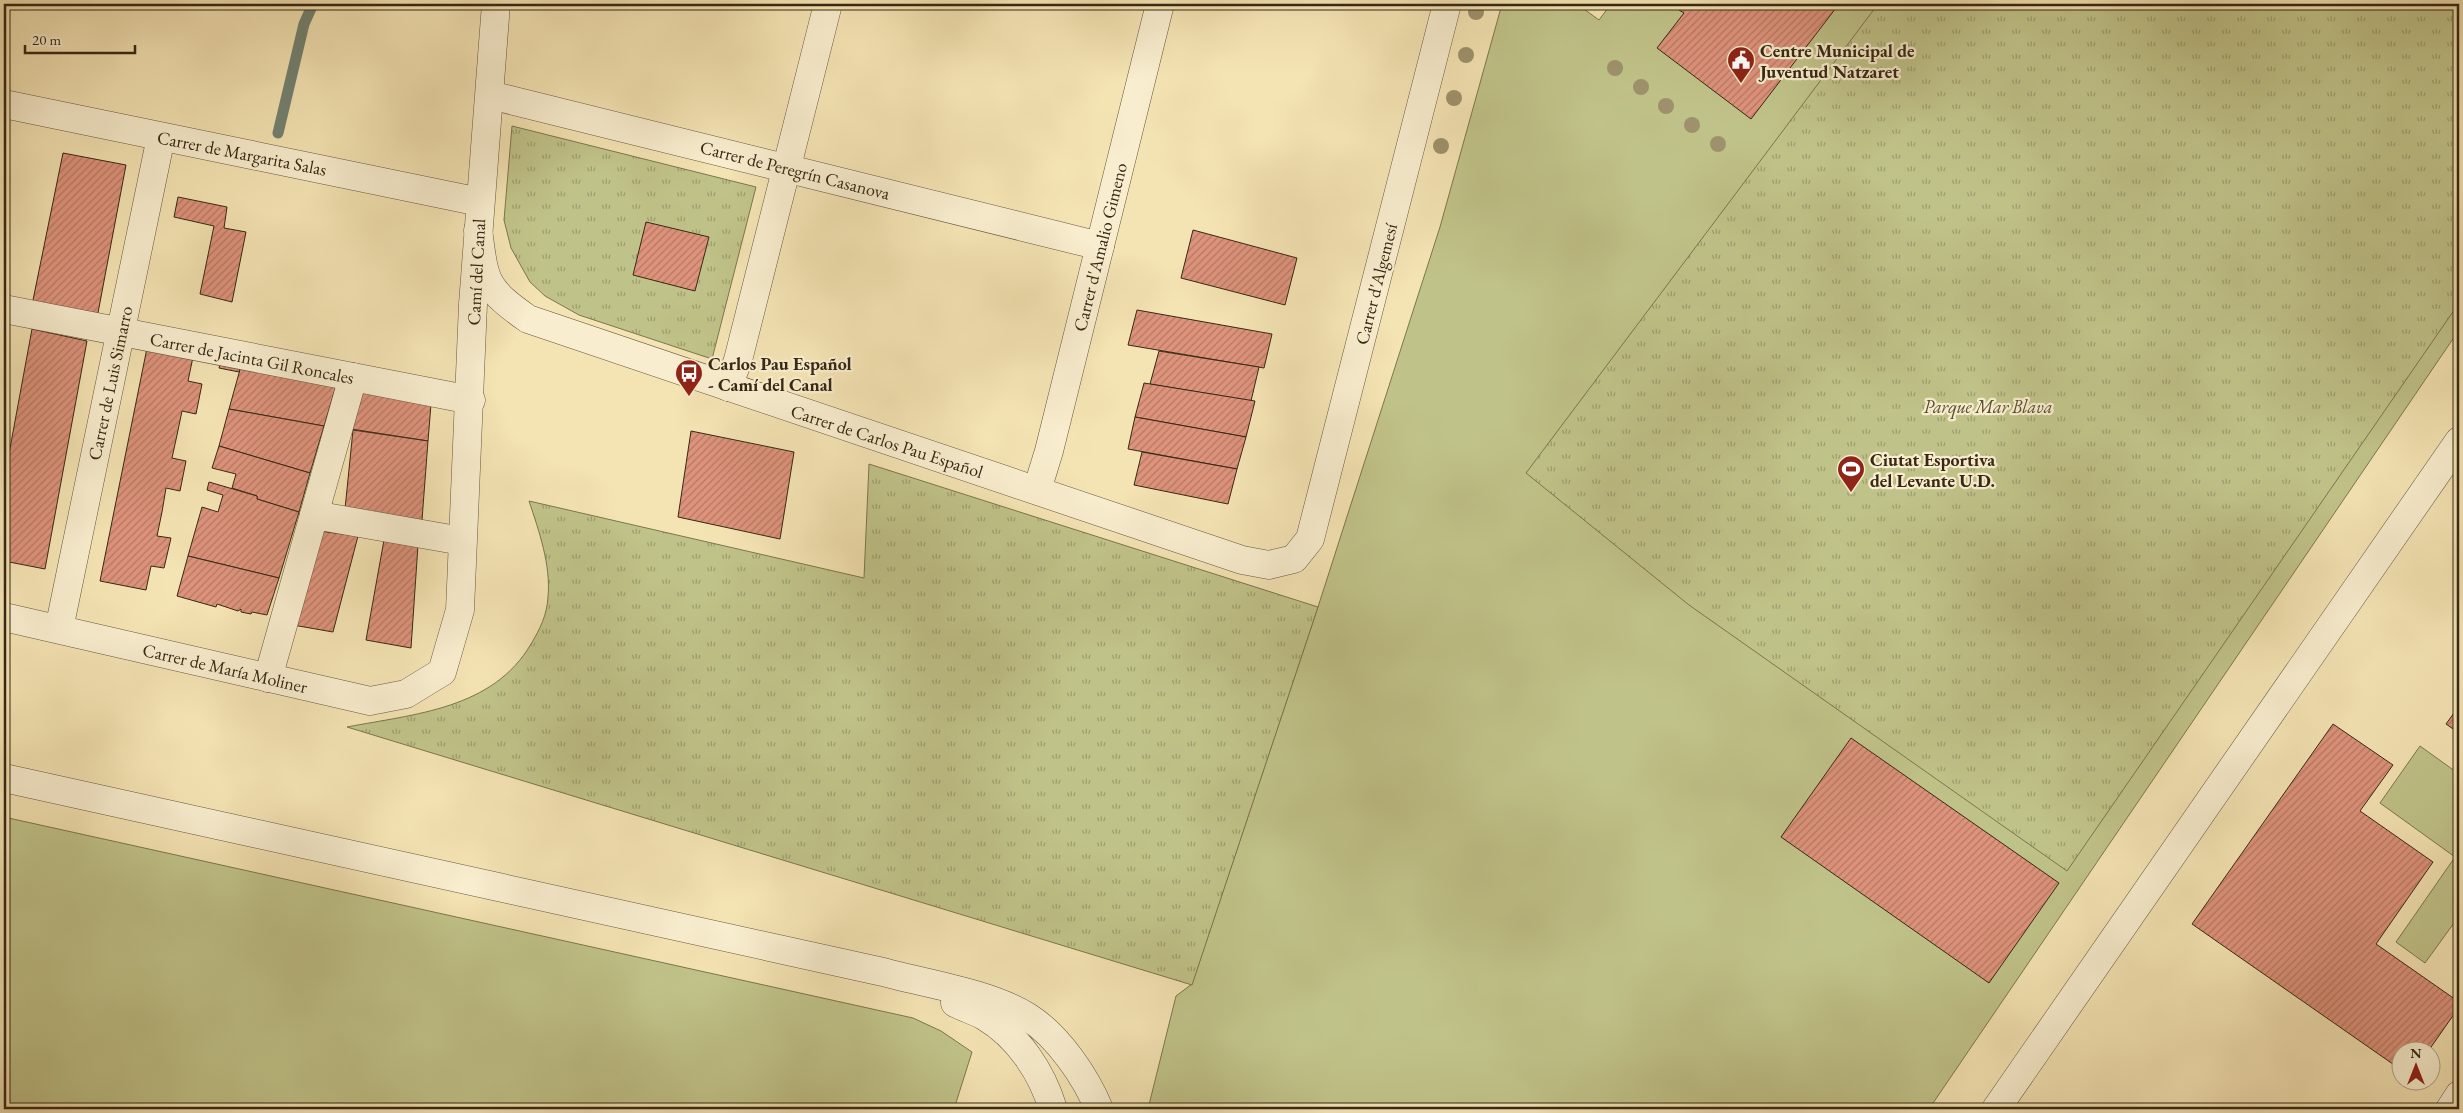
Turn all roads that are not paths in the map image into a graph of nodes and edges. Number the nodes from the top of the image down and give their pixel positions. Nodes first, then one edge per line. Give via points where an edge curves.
1 (496, 4) edge
2 (828, 4) edge
3 (1160, 4) edge
4 (1447, 4) edge
5 (490, 95) junction
6 (4, 104) edge
7 (161, 137) junction
8 (786, 167) junction
9 (480, 202) junction
10 (478, 230) junction
11 (1100, 246) junction
12 (4, 309) edge
13 (120, 332) junction
14 (353, 377) junction
15 (728, 387) junction
16 (471, 400) junction
17 (2459, 441) edge
18 (1037, 490) junction
19 (314, 515) junction
20 (462, 541) junction
21 (1294, 559) joint
22 (4, 617) edge
23 (60, 629) junction
24 (442, 672) joint
25 (268, 678) junction
26 (4, 778) edge
27 (883, 972) junction
28 (2459, 1095) edge
29 (1053, 1109) edge
30 (1099, 1109) edge
31 (1996, 1109) edge
32 (2450, 1109) edge

1 - 5 street, Camí del Canal
2 - 8 street
3 - 11 street, Carrer d'Amalio Gimeno
4 - 21 street, Carrer d'Algemesí via 1310,539
5 - 8 street, Carrer de Peregrín Casanova
5 - 9 street, Camí del Canal
6 - 7 street, Carrer de Margarita Salas
7 - 9 street, Carrer de Margarita Salas
7 - 13 street, Carrer de Luis Simarro
8 - 11 street, Carrer de Peregrín Casanova
8 - 15 street via 738,360
9 - 10 street, Camí del Canal
10 - 15 street, Carrer de Carlos Pau Español via 484,271 492,290 528,320
10 - 16 street, Camí del Canal
11 - 18 street, Carrer d'Amalio Gimeno
12 - 13 street, Carrer de Jacinta Gil Roncales
13 - 14 street, Carrer de Jacinta Gil Roncales
13 - 23 street, Carrer de Luis Simarro
14 - 16 street, Carrer de Jacinta Gil Roncales
14 - 19 street
15 - 18 street, Carrer de Carlos Pau Español
16 - 20 street, Camí del Canal
17 - 31 street
18 - 21 street, Carrer de Carlos Pau Español via 1242,560 1269,565
19 - 20 street
19 - 25 street
20 - 24 street, Camí del Canal via 460,610
22 - 23 street, Carrer de María Moliner
23 - 25 street, Carrer de María Moliner
24 - 25 street, Carrer de María Moliner via 406,694 370,701
26 - 27 street
27 - 29 street via 984,1016 1004,1030 1035,1068
27 - 30 street via 996,1002 1029,1018 1075,1065 1092,1090
28 - 32 street

